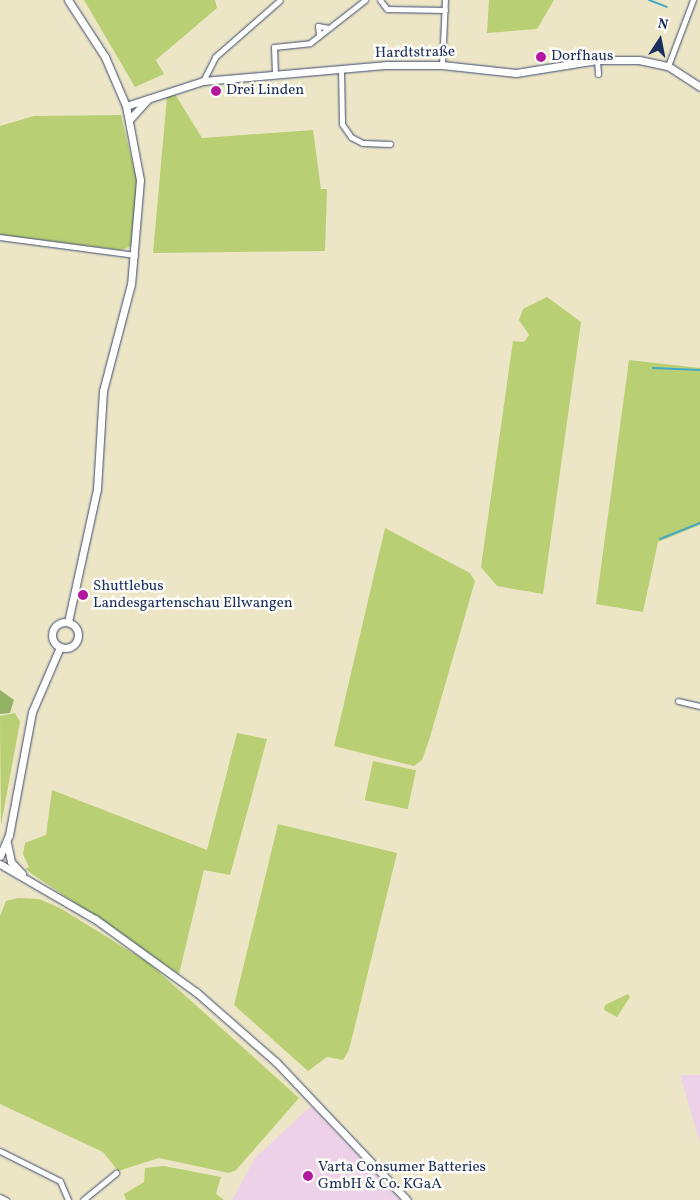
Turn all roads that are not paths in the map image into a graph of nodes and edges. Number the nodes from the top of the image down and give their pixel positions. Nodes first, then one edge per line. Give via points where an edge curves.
1 (68, 0) edge
2 (280, 0) edge
3 (365, 0) edge
4 (380, 0) edge
5 (445, 0) edge
6 (693, 0) edge
7 (445, 10) junction
8 (329, 28) junction
9 (319, 35) junction
10 (597, 60) junction
11 (442, 65) junction
12 (668, 66) junction
13 (341, 70) junction
14 (598, 74) dead end
15 (274, 75) junction
16 (204, 81) junction
17 (700, 87) edge
18 (150, 97) junction
19 (126, 106) junction
20 (130, 119) junction
21 (390, 144) dead end
22 (0, 237) edge
23 (135, 255) junction
24 (68, 622) junction
25 (60, 647) junction
26 (678, 701) dead end
27 (700, 706) edge
28 (7, 842) junction
29 (0, 856) edge
30 (0, 864) edge
31 (26, 878) junction
32 (0, 1151) edge
33 (116, 1173) dead end
34 (0, 1197) edge
35 (6, 1200) edge
36 (68, 1200) edge
37 (83, 1200) edge
38 (407, 1200) edge

1 - 19 main road via 105,56
2 - 16 street via 215,57
3 - 8 street
4 - 7 street via 387,9
5 - 7 street
6 - 12 street
7 - 11 street
8 - 9 street
8 - 9 street via 318,26
9 - 15 street via 310,43 274,47
10 - 11 main road, Hardtstraße via 516,73
10 - 12 main road, Hardtstraße
10 - 14 street
11 - 13 main road, Hardtstraße
12 - 17 main road, Hardtstraße
13 - 15 main road, Hardtstraße
13 - 21 street via 342,124 351,137 363,142
15 - 16 main road, Hardtstraße
16 - 18 main road, Hardtstraße
18 - 19 main road, Hardtstraße
18 - 20 main road
19 - 20 main road
20 - 23 main road via 140,180
22 - 23 street
23 - 24 main road via 125,315 103,391 97,489
24 - 25 main road via 57,624 52,631
24 - 25 main road via 76,627 78,637 70,647
25 - 28 main road via 32,712
26 - 27 street
28 - 29 main road
28 - 31 main road via 11,862
30 - 31 main road
31 - 38 main road via 122,937 220,1012 308,1094
32 - 36 street via 60,1181
33 - 37 street
34 - 35 street

